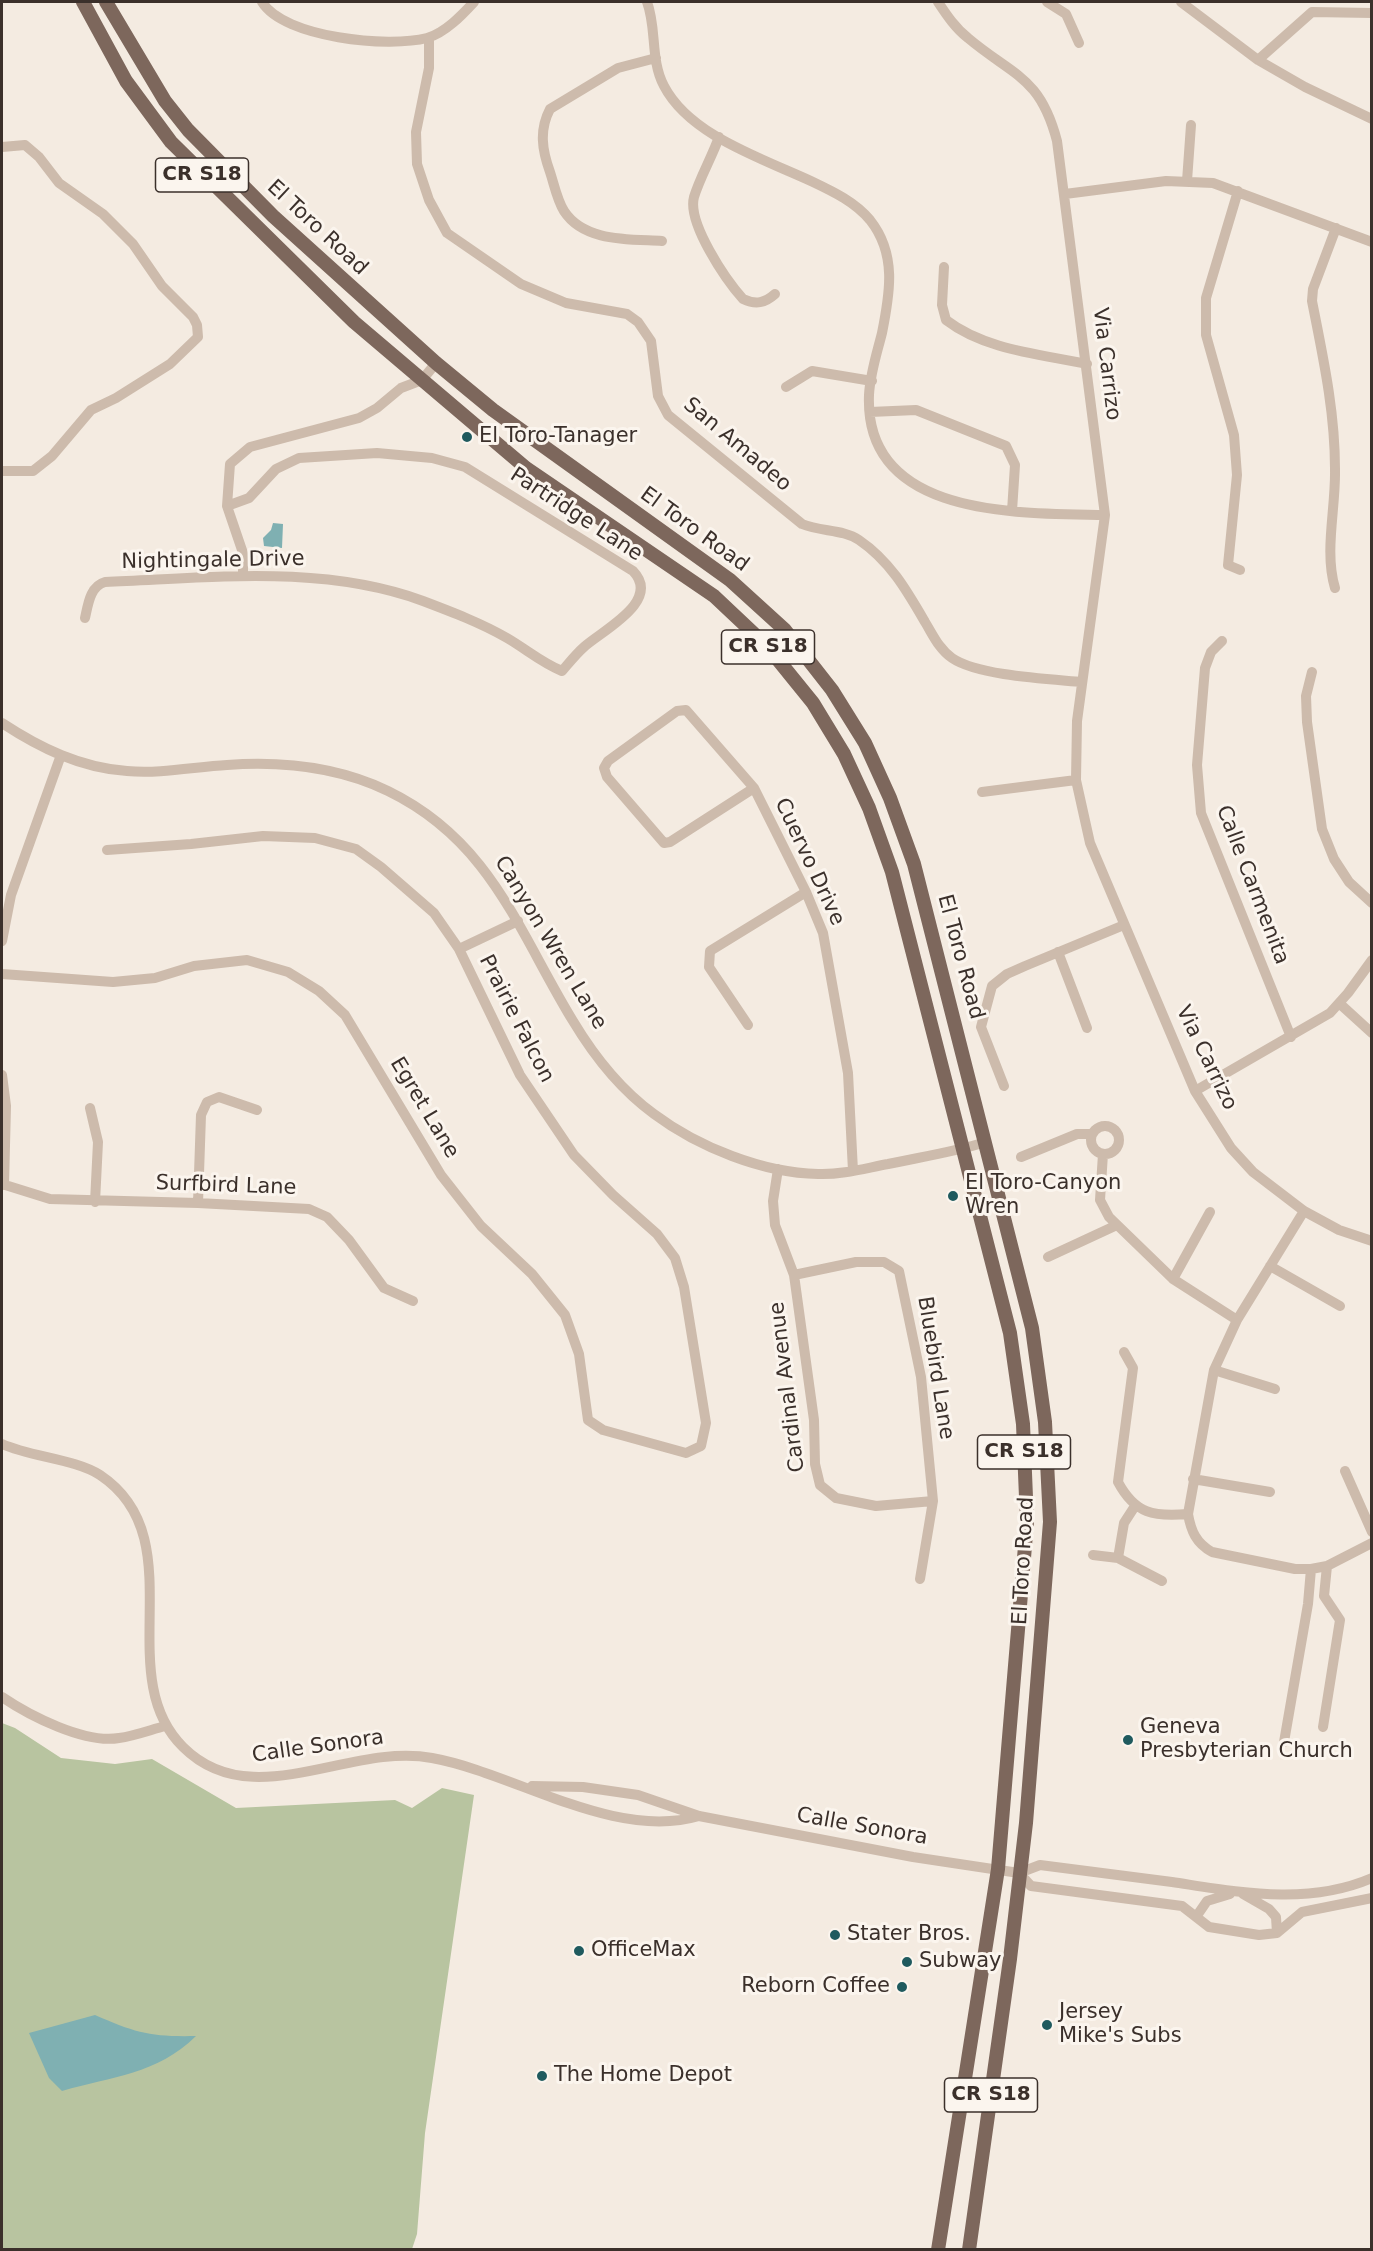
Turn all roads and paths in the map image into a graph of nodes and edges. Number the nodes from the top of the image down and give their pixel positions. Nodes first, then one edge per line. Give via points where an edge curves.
1 (83, 2) edge
2 (106, 2) edge
3 (262, 2) edge
4 (474, 2) edge
5 (647, 2) edge
6 (938, 2) edge
7 (1047, 2) edge
8 (1181, 2) edge
9 (1310, 7) edge
10 (1371, 13) edge
11 (429, 38) junction
12 (1079, 43) dead end
13 (656, 58) junction
14 (1258, 60) junction
15 (1371, 119) edge
16 (1191, 125) dead end
17 (719, 137) junction
18 (2, 147) edge
19 (1187, 181) junction
20 (1238, 191) junction
21 (1065, 194) junction
22 (1336, 228) junction
23 (662, 241) dead end
24 (1371, 242) edge
25 (944, 267) dead end
26 (775, 294) dead end
27 (436, 363) junction
28 (1087, 364) junction
29 (422, 380) junction
30 (872, 381) junction
31 (786, 387) dead end
32 (870, 412) junction
33 (2, 471) edge
34 (227, 506) junction
35 (1012, 511) junction
36 (1105, 515) junction
37 (1240, 570) dead end
38 (243, 576) junction
39 (1335, 588) dead end
40 (84, 618) dead end
41 (1222, 641) dead end
42 (562, 671) joint
43 (1312, 672) dead end
44 (1082, 682) junction
45 (2, 723) edge
46 (61, 755) junction
47 (1076, 780) junction
48 (754, 788) junction
49 (982, 792) dead end
50 (107, 850) dead end
51 (806, 891) junction
52 (6, 892) edge
53 (1371, 903) edge
54 (518, 921) junction
55 (1124, 925) junction
56 (2, 941) edge
57 (459, 949) junction
58 (1058, 952) junction
59 (1371, 960) edge
60 (2, 974) edge
61 (1340, 1003) junction
62 (748, 1025) dead end
63 (1087, 1028) dead end
64 (1371, 1033) edge
65 (1291, 1037) junction
66 (2, 1075) edge
67 (1004, 1086) dead end
68 (1195, 1091) junction
69 (90, 1108) dead end
70 (257, 1110) dead end
71 (1092, 1134) junction
72 (986, 1142) junction
73 (962, 1149) junction
74 (1103, 1154) junction
75 (1021, 1157) dead end
76 (778, 1169) junction
77 (853, 1171) junction
78 (3, 1184) edge
79 (94, 1202) junction
80 (198, 1203) junction
81 (1304, 1210) junction
82 (1210, 1212) dead end
83 (1117, 1225) junction
84 (1371, 1241) edge
85 (1048, 1257) dead end
86 (1270, 1266) junction
87 (794, 1275) junction
88 (1173, 1279) junction
89 (413, 1301) dead end
90 (1340, 1306) dead end
91 (1237, 1320) junction
92 (1124, 1352) dead end
93 (1214, 1370) junction
94 (1275, 1389) dead end
95 (2, 1444) edge
96 (702, 1446) joint
97 (1345, 1471) dead end
98 (1193, 1479) junction
99 (1270, 1492) dead end
100 (933, 1501) junction
101 (1135, 1506) junction
102 (1188, 1514) junction
103 (1371, 1532) edge
104 (1370, 1547) edge
105 (1093, 1555) dead end
106 (1118, 1558) junction
107 (1327, 1566) junction
108 (1311, 1569) junction
109 (920, 1579) dead end
110 (1162, 1581) dead end
111 (1308, 1604) junction
112 (1329, 1605) junction
113 (2, 1697) edge
114 (165, 1726) junction
115 (1323, 1726) dead end
116 (1284, 1742) dead end
117 (526, 1786) junction
118 (596, 1789) junction
119 (601, 1812) junction
120 (699, 1816) junction
121 (998, 1869) junction
122 (1019, 1873) junction
123 (1371, 1878) edge
124 (1238, 1893) junction
125 (1371, 1898) edge
126 (1196, 1917) junction
127 (1277, 1933) junction
128 (938, 2250) edge
129 (969, 2250) edge

1 - 29 main road, El Toro Road / CR S18 via 126,81 171,142 354,322
2 - 27 main road, El Toro Road / CR S18 via 165,101 188,130 273,216
3 - 11 street via 286,23 305,29 397,43
4 - 11 street via 453,23
5 - 13 street
6 - 21 street, Via Carrizo via 968,38 1015,70 1040,98 1051,118
7 - 12 street via 1066,14
8 - 14 street
9 - 10 street
9 - 14 street
11 - 44 street, San Amadeo via 429,68 416,132 417,164 429,200 447,233 521,284 566,303 627,314 638,322 651,341 657,396 668,416 802,525 858,539 877,554 902,583 942,649 953,659 972,668
13 - 17 street via 662,83 675,105
13 - 23 street via 618,68 550,109 542,145 563,210 576,225 608,236
14 - 15 street
16 - 19 street
17 - 26 street via 694,198 695,221 743,299 761,303
17 - 30 street via 854,204 877,232 891,276
18 - 33 street via 25,145 59,183 103,214 133,244 162,286 194,317 198,337 170,364 91,410 52,456 33,471
19 - 20 street via 1213,183
19 - 21 street
20 - 22 street
20 - 37 street via 1206,298 1206,335 1234,435 1237,475 1228,565
21 - 28 street, Via Carrizo
22 - 24 street
22 - 39 street via 1312,300 1334,415 1334,509 1329,569
25 - 28 street via 942,305 946,320 960,331 1003,347
27 - 29 street
27 - 72 main road, El Toro Road / CR S18 via 493,410 730,580 785,630 832,690 865,743 914,864
28 - 36 street, Via Carrizo
29 - 34 street via 401,387 359,418 250,447 230,464
29 - 73 main road, El Toro Road / CR S18 via 526,468 714,596 766,645 813,703 844,754 892,872
30 - 31 street via 812,371
30 - 32 street
32 - 35 street via 876,438 887,459 907,480 963,505
32 - 35 street via 916,410 1006,447 1015,465
34 - 38 street via 243,553
34 - 42 street, Partridge Lane via 249,498 276,469 299,458 377,453 460,465 633,571 642,586 629,611 584,647
35 - 36 street
36 - 44 street, Via Carrizo
38 - 40 street, Nightingale Drive via 101,583 92,594
38 - 42 street, Nightingale Drive via 308,577 407,596 485,626
41 - 65 street, Calle Carmenita via 1211,652 1205,668 1197,765 1201,813
43 - 53 street via 1306,696 1307,713 1322,829 1349,882
44 - 47 street, Via Carrizo
45 - 46 street, Canyon Wren Lane
46 - 52 street
46 - 54 street, Canyon Wren Lane via 89,765 143,772 274,763 322,769 369,783 411,805 454,836 483,866
47 - 49 street
47 - 55 street, Via Carrizo via 1090,843
48 - 48 street, Cuervo Drive via 686,711 677,711 608,761 604,768 664,843
48 - 51 street, Cuervo Drive
50 - 57 street, Prairie Falcon via 263,836 315,838 356,849 434,913
51 - 62 street via 710,951 709,968
51 - 77 street, Cuervo Drive via 823,933 848,1073
52 - 56 street
54 - 57 street
54 - 76 street, Canyon Wren Lane via 574,1023 608,1072 654,1114 699,1141
55 - 58 street
55 - 68 street, Via Carrizo
57 - 96 street, Prairie Falcon via 520,1075 574,1155 657,1234 675,1258 684,1287 706,1423
58 - 63 street
58 - 67 street via 1007,974 992,986 981,1027
59 - 61 street
60 - 96 street, Egret Lane via 113,982 247,960 288,972 320,991 345,1016 441,1175 482,1226 532,1275 565,1315 579,1354 588,1420 603,1430 686,1453
61 - 64 street
61 - 65 street
65 - 68 street
66 - 78 street via 6,1106
68 - 81 street, Via Carrizo via 1231,1148 1253,1172
69 - 79 street via 98,1142
70 - 80 street via 219,1096 207,1102 201,1115
71 - 74 street via 1094,1149
71 - 74 street via 1100,1127 1115,1131 1117,1147
71 - 75 street via 1077,1134
72 - 73 street, Canyon Wren Lane
72 - 122 main road, El Toro Road / CR S18 via 1032,1328 1045,1422 1050,1511
73 - 77 street, Canyon Wren Lane
73 - 121 main road, El Toro Road / CR S18 via 1010,1332 1023,1424 1028,1522
74 - 83 street via 1100,1200
76 - 77 street, Canyon Wren Lane via 818,1174
76 - 87 street, Cardinal Avenue via 773,1201 775,1225
78 - 79 street, Surfbird Lane via 50,1199
79 - 80 street, Surfbird Lane
80 - 89 street, Surfbird Lane via 309,1209 327,1217 384,1288
81 - 84 street, Via Carrizo via 1339,1230
81 - 86 street
82 - 88 street
83 - 85 street
83 - 88 street
86 - 90 street
86 - 91 street
87 - 100 street, Cardinal Avenue via 820,1485 836,1498 876,1506
87 - 100 street, Bluebird Lane via 856,1262 884,1262 899,1271 921,1377
88 - 91 street
91 - 93 street
92 - 101 street via 1132,1368 1118,1482
93 - 94 street
93 - 98 street
95 - 114 street via 99,1475 129,1505 145,1536 150,1674
97 - 103 street
98 - 99 street
98 - 102 street
100 - 109 street, Bluebird Lane
101 - 102 street via 1155,1514
101 - 106 street via 1124,1523
102 - 108 street via 1196,1539 1212,1552
104 - 107 street
105 - 106 street
106 - 110 street
107 - 108 street
107 - 112 street via 1324,1596
108 - 111 street
111 - 112 street
111 - 116 street
112 - 115 street via 1340,1620
113 - 114 street via 22,1711 72,1732 117,1739
114 - 117 street, Calle Sonora via 183,1748 202,1762 240,1776 264,1779 386,1756 431,1757
117 - 118 street, Calle Sonora
117 - 119 street, Calle Sonora
118 - 119 street
118 - 120 street, Calle Sonora via 638,1795
119 - 120 street, Calle Sonora via 678,1822
120 - 121 street, Calle Sonora via 913,1857
121 - 122 street, Calle Sonora
121 - 128 main road, El Toro Road / CR S18
122 - 124 street, Calle Sonora via 1040,1865
122 - 126 street, Calle Sonora via 1031,1886 1182,1906
122 - 129 main road, El Toro Road / CR S18
123 - 124 street, Calle Sonora via 1320,1893
124 - 126 street, Calle Sonora via 1208,1901
124 - 127 street, Calle Sonora via 1269,1909 1276,1917
125 - 127 street via 1302,1912
126 - 127 street, Calle Sonora via 1222,1931

